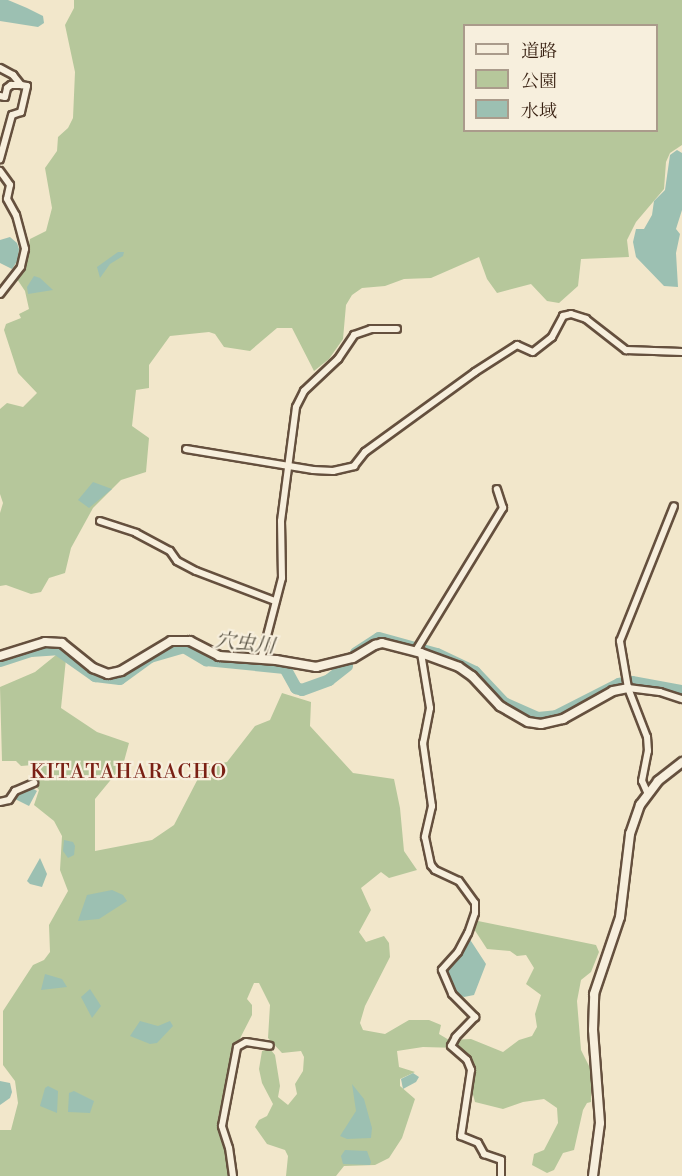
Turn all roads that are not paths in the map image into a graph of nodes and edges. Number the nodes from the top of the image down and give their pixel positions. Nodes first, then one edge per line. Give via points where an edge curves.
1 (0, 68) edge
2 (21, 86) junction
3 (0, 96) edge
4 (0, 159) edge
5 (0, 171) edge
6 (0, 294) edge
7 (397, 329) dead end
8 (682, 352) edge
9 (186, 449) dead end
10 (290, 465) junction
11 (496, 489) dead end
12 (674, 506) dead end
13 (100, 521) dead end
14 (275, 601) junction
15 (418, 652) junction
16 (0, 656) edge
17 (261, 659) junction
18 (628, 688) junction
19 (681, 698) edge
20 (682, 762) edge
21 (34, 783) dead end
22 (647, 792) junction
23 (0, 802) edge
24 (270, 1046) dead end
25 (233, 1176) edge
26 (501, 1176) edge
27 (593, 1176) edge

1 - 2 street via 13,75
2 - 3 street via 11,85 5,97
2 - 4 street via 27,86 21,112 12,115
5 - 6 street via 10,185 7,199 16,215 25,249 21,267
7 - 10 street via 371,329 354,335 338,359 304,392 296,407
8 - 10 street via 626,350 586,319 563,316 552,337 533,352 517,345 365,452 354,466 333,471
9 - 10 street
10 - 14 street via 281,521 282,578
11 - 15 street via 503,508
12 - 18 street via 621,634
13 - 14 street via 136,533 196,571
14 - 17 street
15 - 17 street via 382,643 353,658 316,667
15 - 18 street via 459,667 500,706 533,723 554,722 613,691
15 - 26 street via 430,708 423,743 432,806 425,837 431,865 459,881 475,903 468,933 442,970 452,994 475,1017 451,1046 467,1060 471,1070 461,1136 477,1143 484,1154 501,1160
16 - 17 street via 45,642 62,644 93,668 108,674 121,671 165,642 181,640 219,657
18 - 19 street
18 - 22 street via 647,737 642,781
20 - 22 street
21 - 23 street
22 - 27 street via 630,834 620,917 594,994 600,1123
24 - 25 street via 246,1042 237,1047 222,1126

